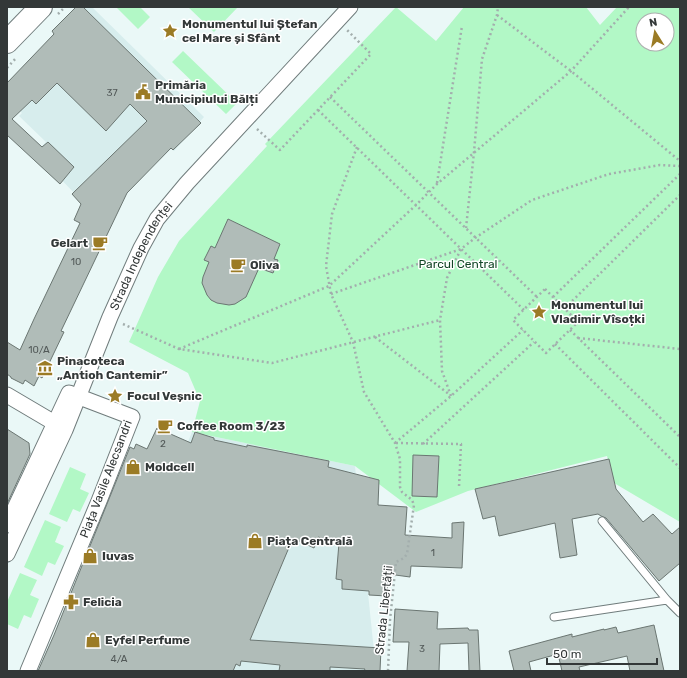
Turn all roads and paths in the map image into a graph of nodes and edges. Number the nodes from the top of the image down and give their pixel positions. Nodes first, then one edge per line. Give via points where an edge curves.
1 (41, 7) edge
2 (350, 7) edge
3 (498, 7) edge
4 (629, 7) edge
5 (497, 15) junction
6 (338, 21) junction
7 (462, 26) dead end
8 (7, 42) edge
9 (571, 70) junction
10 (330, 97) junction
11 (318, 110) junction
12 (247, 119) junction
13 (357, 147) junction
14 (474, 152) junction
15 (680, 161) edge
16 (680, 166) edge
17 (680, 174) edge
18 (437, 184) junction
19 (428, 192) junction
20 (680, 195) edge
21 (416, 205) junction
22 (466, 228) junction
23 (475, 238) junction
24 (461, 249) junction
25 (329, 286) junction
26 (331, 294) junction
27 (537, 297) junction
28 (553, 297) junction
29 (565, 308) junction
30 (524, 310) junction
31 (110, 317) junction
32 (440, 320) junction
33 (523, 330) junction
34 (570, 330) junction
35 (375, 336) junction
36 (578, 338) junction
37 (353, 342) junction
38 (534, 342) junction
39 (555, 344) junction
40 (179, 349) junction
41 (680, 349) edge
42 (7, 395) edge
43 (79, 396) junction
44 (451, 396) junction
45 (60, 427) junction
46 (680, 438) edge
47 (395, 443) junction
48 (423, 444) junction
49 (680, 468) edge
50 (459, 487) dead end
51 (602, 521) dead end
52 (7, 525) edge
53 (7, 554) edge
54 (667, 600) junction
55 (680, 613) edge
56 (554, 617) dead end
57 (28, 671) edge
58 (388, 671) edge

1 - 8 main road
2 - 6 street, Strada Independenței
3 - 5 path
4 - 9 path
5 - 9 path
5 - 14 path via 482,59
6 - 10 path via 371,54
6 - 12 street, Strada Independenței
7 - 18 path
9 - 14 path
9 - 15 path
10 - 11 path
10 - 19 path
11 - 12 path via 280,150
11 - 13 path
12 - 31 street, Strada Independenței via 157,219
13 - 21 path
13 - 25 path, Strada Libertății via 332,214 326,266
14 - 18 path
14 - 22 path
16 - 23 path via 660,165 609,174 532,200
17 - 28 path
18 - 19 path
19 - 21 path
19 - 22 path
20 - 29 path
21 - 24 path
21 - 25 path
22 - 23 path
23 - 24 path
23 - 27 path
24 - 26 path
24 - 30 path
24 - 32 path via 447,278
25 - 26 path, Strada Libertății
25 - 40 path
26 - 37 path, Strada Libertății
27 - 28 path via 546,289
27 - 30 path
28 - 29 path
29 - 34 path via 578,322
30 - 33 path via 513,320
31 - 40 path
31 - 43 street, Strada Independenței
32 - 35 path
32 - 44 path via 442,371
33 - 38 path
33 - 44 path
34 - 36 path
34 - 39 path
35 - 37 path
35 - 44 path
36 - 41 path
36 - 46 path
37 - 40 path via 272,363
37 - 47 path, Strada Libertății via 364,392
38 - 39 path via 546,354
38 - 48 path
39 - 49 path
42 - 45 street
43 - 45 street via 69,392
43 - 57 street, Piața Vasile Alecsandri via 132,417 100,501
44 - 47 path
45 - 52 street
45 - 53 street
47 - 48 path
47 - 58 path, Strada Libertății via 400,459 400,487 414,505 407,554 396,562
48 - 50 path via 461,444
51 - 54 lane
54 - 55 lane
54 - 56 lane

